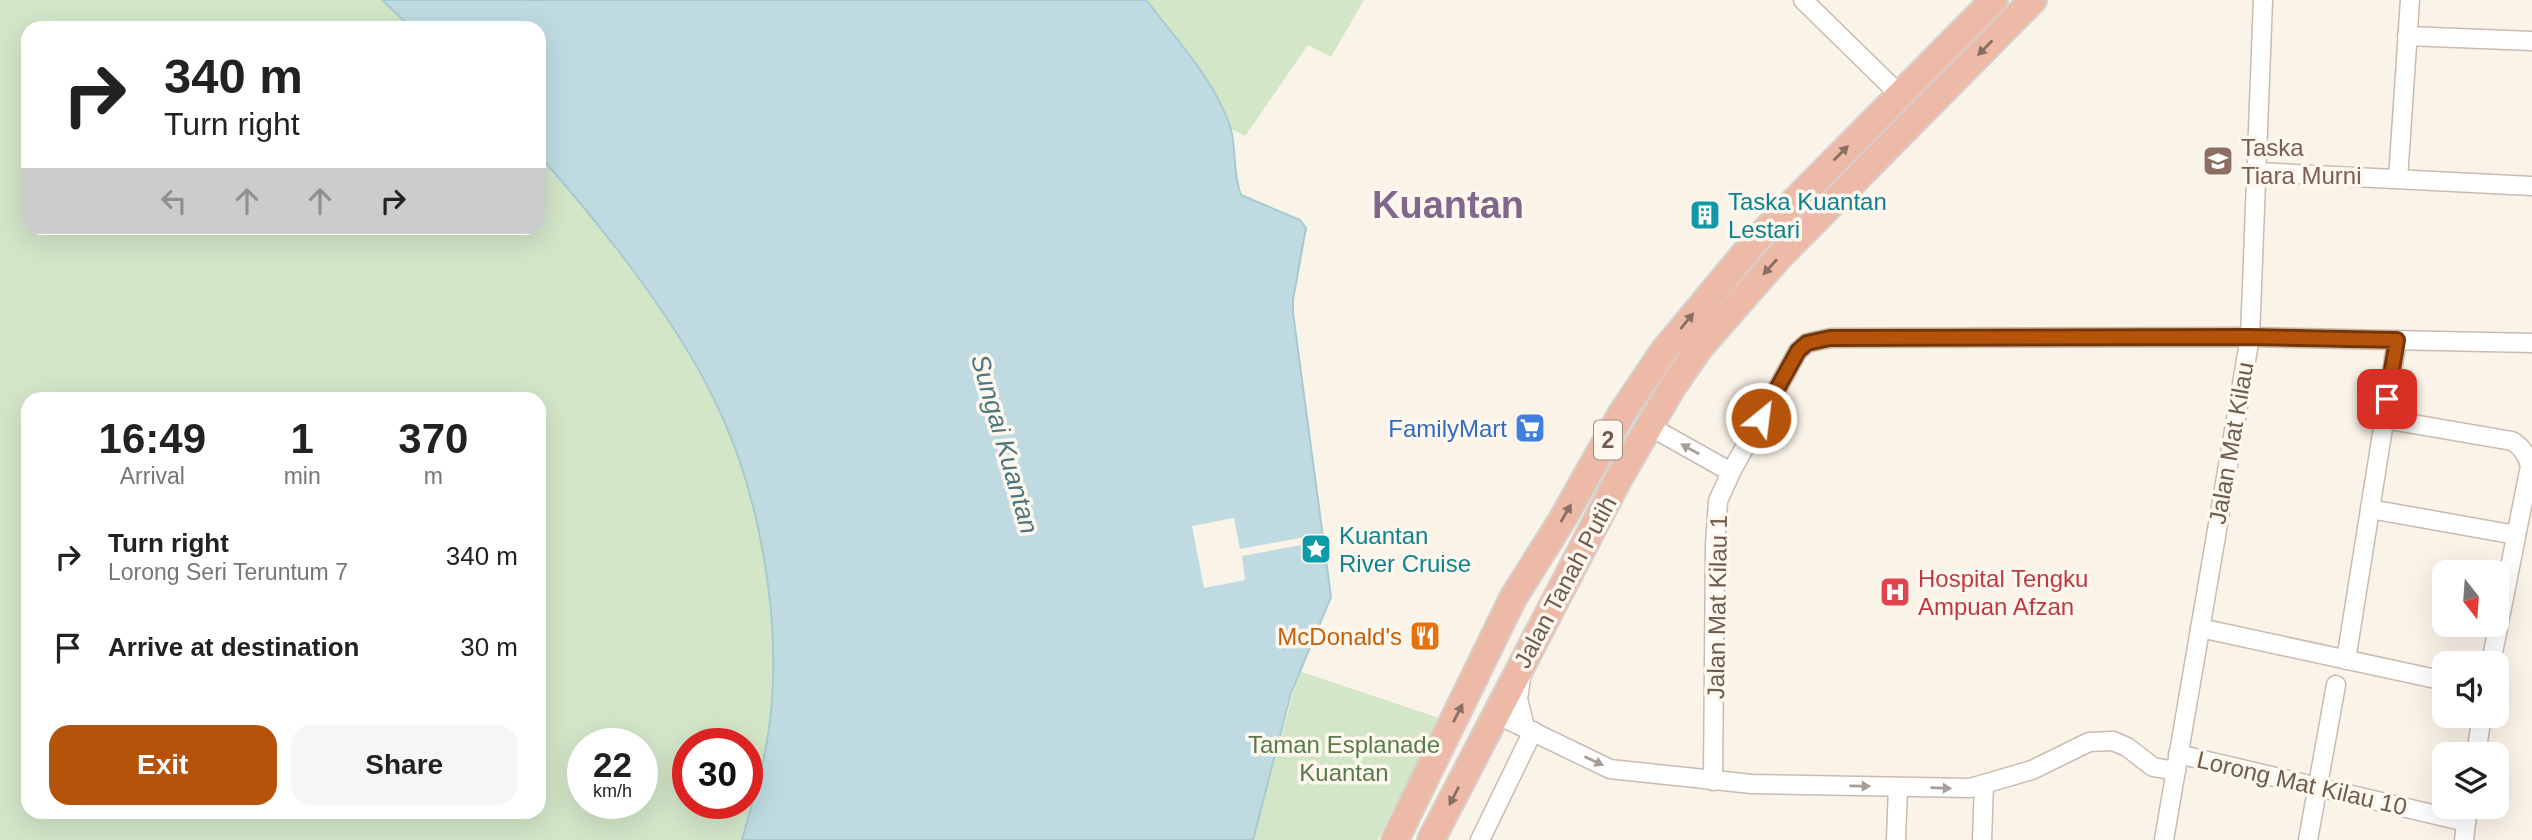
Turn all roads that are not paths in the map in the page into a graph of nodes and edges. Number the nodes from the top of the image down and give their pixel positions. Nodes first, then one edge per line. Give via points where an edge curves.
1 (1803, 0) edge
2 (1994, 0) edge
3 (2034, 0) edge
4 (2263, 0) edge
5 (2410, 0) edge
6 (2407, 36) junction
7 (2532, 41) edge
8 (1899, 94) junction
9 (2256, 172) junction
10 (2398, 179) junction
11 (2532, 186) edge
12 (2250, 337) junction
13 (2397, 340) junction
14 (2532, 343) edge
15 (2384, 419) junction
16 (1648, 426) junction
17 (1731, 472) junction
18 (2370, 509) junction
19 (2516, 535) junction
20 (1541, 624) junction
21 (2200, 628) junction
22 (2493, 651) edge
23 (1527, 654) junction
24 (2346, 660) junction
25 (1478, 674) junction
26 (2432, 678) edge
27 (2336, 685) dead end
28 (1496, 714) junction
29 (1529, 729) junction
30 (2177, 763) junction
31 (1713, 781) junction
32 (1984, 784) junction
33 (1898, 787) junction
34 (2318, 787) junction
35 (2466, 823) edge
36 (1395, 840) edge
37 (1431, 840) edge
38 (1480, 840) edge
39 (1896, 840) edge
40 (1982, 840) edge
41 (2164, 840) edge
42 (2308, 840) edge

1 - 8 street
2 - 8 highway, Jalan Tanah Putih / 2
3 -> 16 highway, Jalan Tanah Putih / 2 via 1730,310
4 - 9 street, Jalan Mat Kilau
5 - 6 street
6 - 7 street
6 - 10 street
25 -> 8 highway, Jalan Tanah Putih / 2 via 1513,598 1663,352 1758,239
9 - 10 street
9 - 12 street, Jalan Mat Kilau
10 - 11 street
12 - 13 street, Jalan Mat Kilau 1
12 - 17 street, Jalan Mat Kilau 1 via 1819,339 1798,351
12 - 21 street, Jalan Mat Kilau
13 - 14 street, Jalan Mat Kilau 1
13 - 15 street
15 - 18 street
15 - 19 street via 2521,446 2528,457 2528,473
17 -> 16 street
16 - 20 highway, Jalan Tanah Putih / 2
17 - 31 street, Jalan Mat Kilau 1 via 1718,501 1716,520
18 - 19 street
18 - 24 street
19 - 22 street
20 - 23 highway, Jalan Tanah Putih / 2
20 - 25 highway via 1501,681 1489,687
21 - 24 street
21 - 30 street, Jalan Mat Kilau
23 - 28 highway, Jalan Tanah Putih / 2
23 - 29 street via 1518,699
24 - 26 street
36 -> 25 highway, Jalan Tanah Putih / 2
27 - 34 street
28 - 29 street, Lorong Mat Kilau 10
28 -> 37 highway, Jalan Tanah Putih / 2
29 -> 31 street, Lorong Mat Kilau 10 via 1610,769
29 - 38 street
30 - 32 street, Lorong Mat Kilau 10 via 2153,767 2113,741 2089,742 2032,770
30 - 34 street, Lorong Mat Kilau 10
30 - 41 street, Jalan Mat Kilau
31 -> 33 street, Lorong Mat Kilau 10
33 -> 32 street, Lorong Mat Kilau 10
32 - 40 street
33 - 39 street
34 - 35 street, Lorong Mat Kilau 10
34 - 42 street

